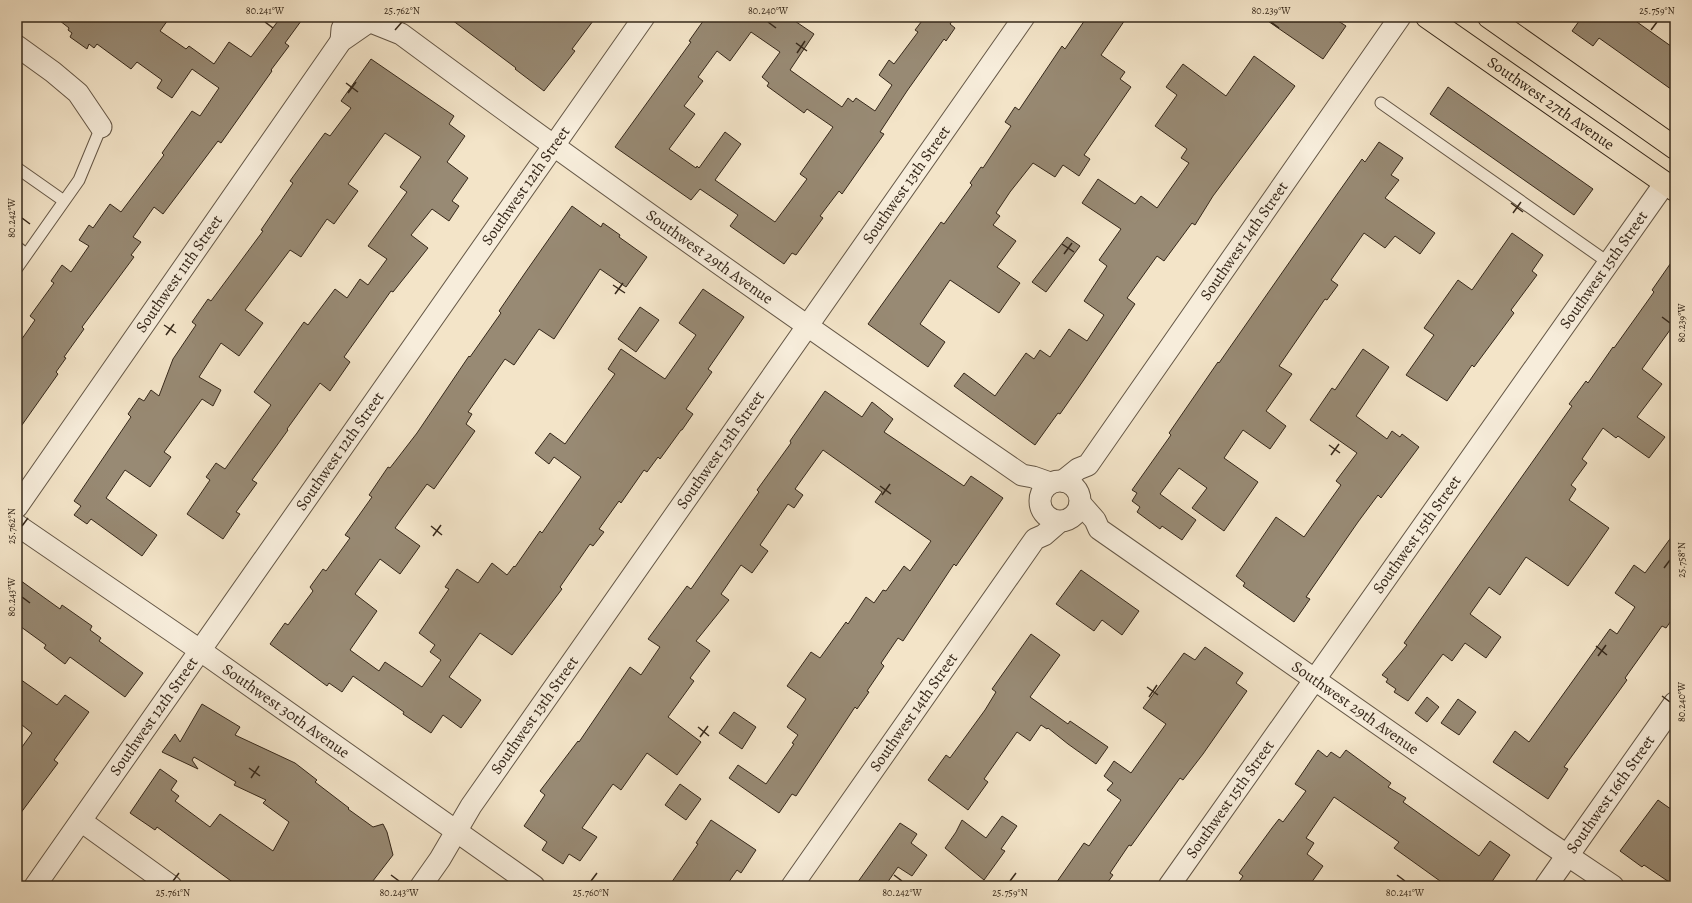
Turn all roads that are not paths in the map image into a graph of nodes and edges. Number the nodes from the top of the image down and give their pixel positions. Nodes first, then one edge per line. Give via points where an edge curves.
1 (347, 17) edge
2 (644, 17) edge
3 (1024, 17) edge
4 (1400, 17) edge
5 (1427, 17) edge
6 (1489, 17) edge
7 (367, 20) edge
8 (396, 25) edge
9 (341, 41) junction
10 (17, 46) edge
11 (1381, 103) dead end
12 (101, 127) joint
13 (554, 147) junction
14 (1675, 148) edge
15 (17, 168) edge
16 (1670, 186) edge
17 (64, 201) junction
18 (17, 247) edge
19 (26, 254) junction
20 (1610, 262) junction
21 (17, 268) edge
22 (807, 326) junction
23 (1088, 465) junction
24 (1048, 493) junction
25 (17, 507) edge
26 (1072, 509) junction
27 (17, 525) edge
28 (1035, 539) junction
29 (201, 651) junction
30 (1314, 680) junction
31 (1675, 703) edge
32 (80, 821) junction
33 (457, 830) junction
34 (1567, 856) junction
35 (36, 886) edge
36 (171, 886) edge
37 (421, 886) edge
38 (534, 886) edge
39 (792, 886) edge
40 (1170, 886) edge
41 (1546, 886) edge
42 (1613, 886) edge

1 - 9 street, Southwest 11th Street
2 - 13 street, Southwest 12th Street
3 - 22 street, Southwest 13th Street
4 - 23 street, Southwest 14th Street
5 - 16 highway, Southwest 27th Avenue
6 - 14 highway
7 - 8 street, Southwest 29th Avenue
7 - 9 street, Southwest 11th Street
8 - 13 street, Southwest 29th Avenue
9 - 25 street, Southwest 11th Street
10 - 12 street via 78,93
11 - 20 lane
12 - 17 lane via 79,180
13 - 22 street, Southwest 29th Avenue
13 - 29 street, Southwest 12th Street
15 - 17 lane
16 - 20 street, Southwest 15th Street
17 - 19 lane
18 - 19 lane
19 - 21 lane
20 - 30 street, Southwest 15th Street
22 - 24 street, Southwest 29th Avenue via 1022,475 1033,477
22 - 33 street, Southwest 13th Street via 471,806
23 - 24 street, Southwest 14th Street via 1078,469
23 - 26 street, Southwest 14th Street via 1087,476
24 - 26 street via 1075,487
24 - 26 street via 1052,520
24 - 28 street, Southwest 14th Street via 1035,530
26 - 28 street, Southwest 14th Street via 1044,535
26 - 30 street, Southwest 29th Avenue via 1095,520 1099,529
27 - 29 street, Southwest 30th Avenue
28 - 39 street, Southwest 14th Street
29 - 32 street, Southwest 12th Street
29 - 33 street, Southwest 30th Avenue
30 - 34 street, Southwest 29th Avenue
30 - 40 street, Southwest 15th Street
31 - 34 street, Southwest 16th Street
32 - 35 street, Southwest 12th Street
32 - 36 street
33 - 37 street, Southwest 13th Street
33 - 38 street, Southwest 30th Avenue
34 - 41 street, Southwest 16th Street
34 - 42 street, Southwest 29th Avenue

